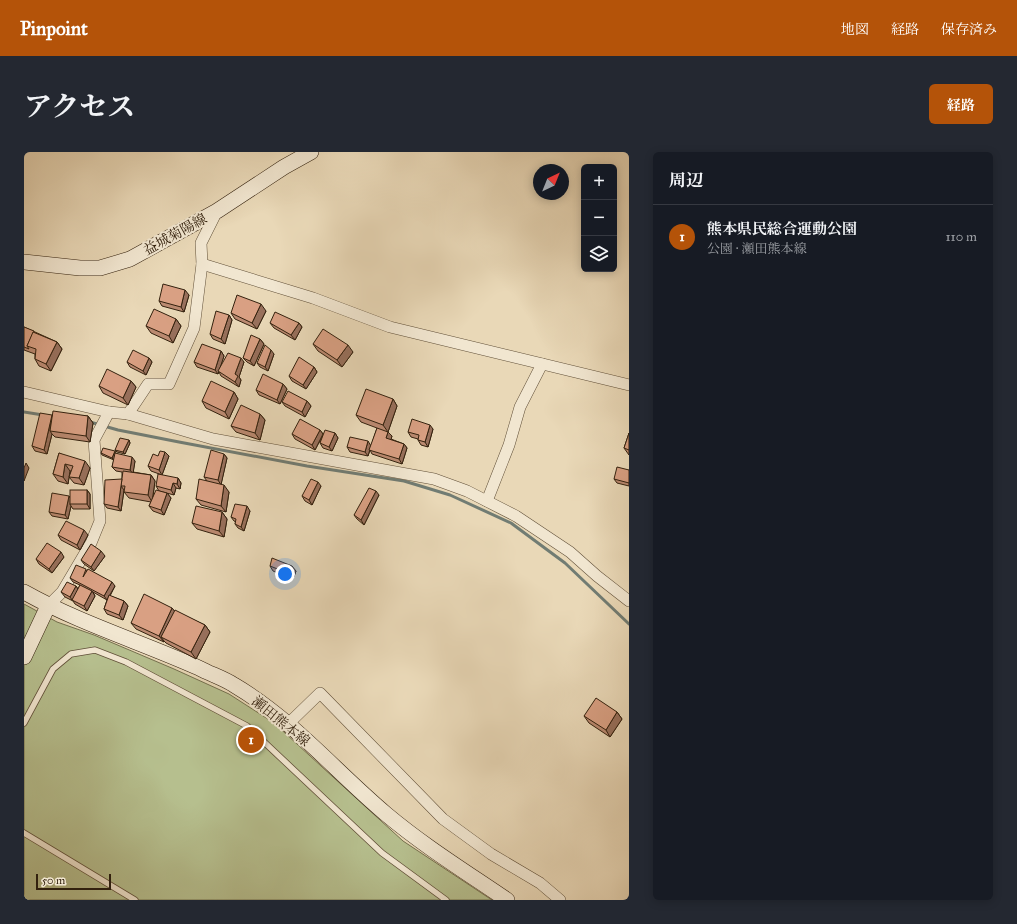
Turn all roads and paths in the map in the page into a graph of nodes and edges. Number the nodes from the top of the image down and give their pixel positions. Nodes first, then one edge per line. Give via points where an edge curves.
1 (310, 152) edge
2 (217, 211) junction
3 (24, 262) edge
4 (202, 264) junction
5 (542, 364) junction
6 (629, 385) edge
7 (24, 392) edge
8 (110, 412) junction
9 (128, 414) junction
10 (487, 501) junction
11 (24, 592) edge
12 (629, 601) edge
13 (48, 606) junction
14 (24, 657) edge
15 (24, 723) edge
16 (288, 724) junction
17 (24, 833) edge
18 (135, 900) edge
19 (446, 900) edge
20 (507, 900) edge
21 (560, 900) edge

1 - 2 main road, 益城菊陽線
2 - 3 main road, 益城菊陽線 via 130,259 100,268
2 - 4 street via 202,243
4 - 5 street via 313,298 390,327
4 - 9 street via 194,328 169,384 148,384
5 - 6 street
5 - 10 street via 520,407 509,445
7 - 8 street
8 - 9 street
8 - 13 street via 94,440 100,521 91,543 62,592
9 - 10 street via 213,439 434,479
10 - 12 street via 516,516 570,552
11 - 13 main road, 瀬田熊本線
13 - 14 main road
13 - 16 main road, 瀬田熊本線 via 179,659 233,684
15 - 19 lane via 53,669 71,654 95,650 126,662 247,726 382,853
16 - 20 main road, 瀬田熊本線 via 385,814 436,853
16 - 21 street via 320,693 444,819 491,854 540,883
17 - 18 lane

